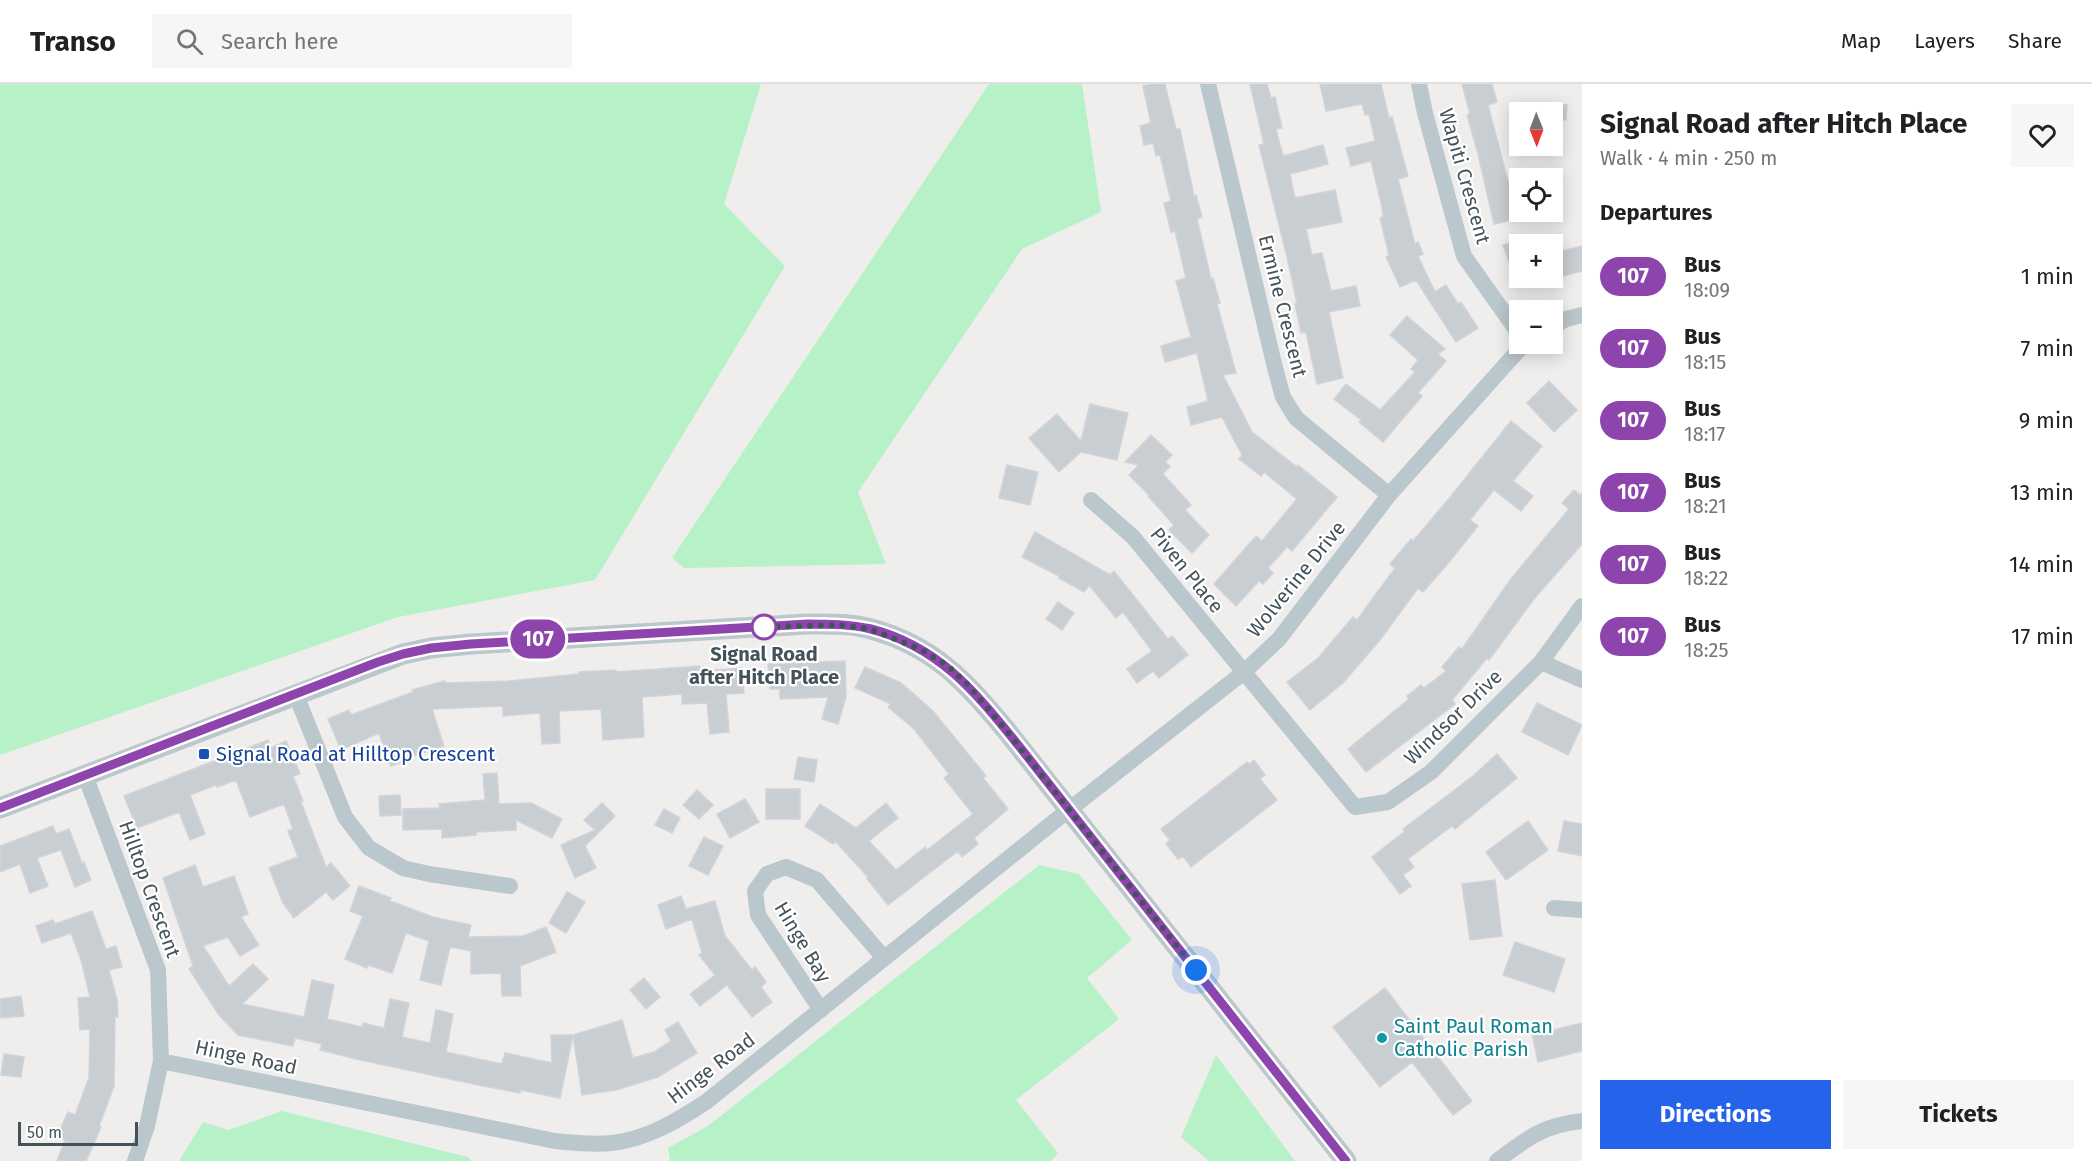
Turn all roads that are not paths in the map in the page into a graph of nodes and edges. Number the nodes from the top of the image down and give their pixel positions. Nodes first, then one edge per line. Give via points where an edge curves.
1 (1208, 84) edge
2 (1419, 84) edge
3 (1582, 315) edge
4 (1509, 319) edge
5 (1563, 321) edge
6 (1515, 354) edge
7 (1389, 495) junction
8 (1091, 500) dead end
9 (1582, 606) edge
10 (1541, 662) junction
11 (1244, 672) junction
12 (1582, 680) edge
13 (296, 695) junction
14 (85, 775) junction
15 (0, 808) edge
16 (1070, 810) junction
17 (510, 886) dead end
18 (1554, 908) dead end
19 (1582, 910) edge
20 (884, 958) junction
21 (821, 1010) junction
22 (161, 1061) junction
23 (1582, 1121) edge
24 (135, 1161) edge
25 (1346, 1161) edge
26 (1497, 1161) edge

1 - 7 street, Ermine Crescent via 1283,396 1296,418
2 - 4 street, Wapiti Crescent via 1464,256
3 - 5 street
6 - 7 street, Wolverine Drive
7 - 11 street, Wolverine Drive via 1279,639
8 - 11 street, Piven Place via 1133,537
9 - 10 street, Windsor Drive
10 - 11 street, Windsor Drive via 1431,772 1389,802 1355,807
10 - 12 street
11 - 16 street, Wolverine Drive
13 - 14 street
13 - 16 street via 378,662 431,648 807,624 870,629 922,650 948,666 987,706
13 - 17 street via 345,817 369,848 403,868
14 - 15 street
14 - 22 street, Hilltop Crescent via 158,970
16 - 20 street, Hinge Road
16 - 25 street
18 - 19 street
20 - 21 street, Hinge Road
20 - 21 street, Hinge Bay via 818,880 786,867 767,874 756,891 758,915
21 - 22 street, Hinge Road via 706,1102 657,1130 612,1143 535,1138
22 - 24 street, Hilltop Crescent
23 - 26 street via 1550,1126

